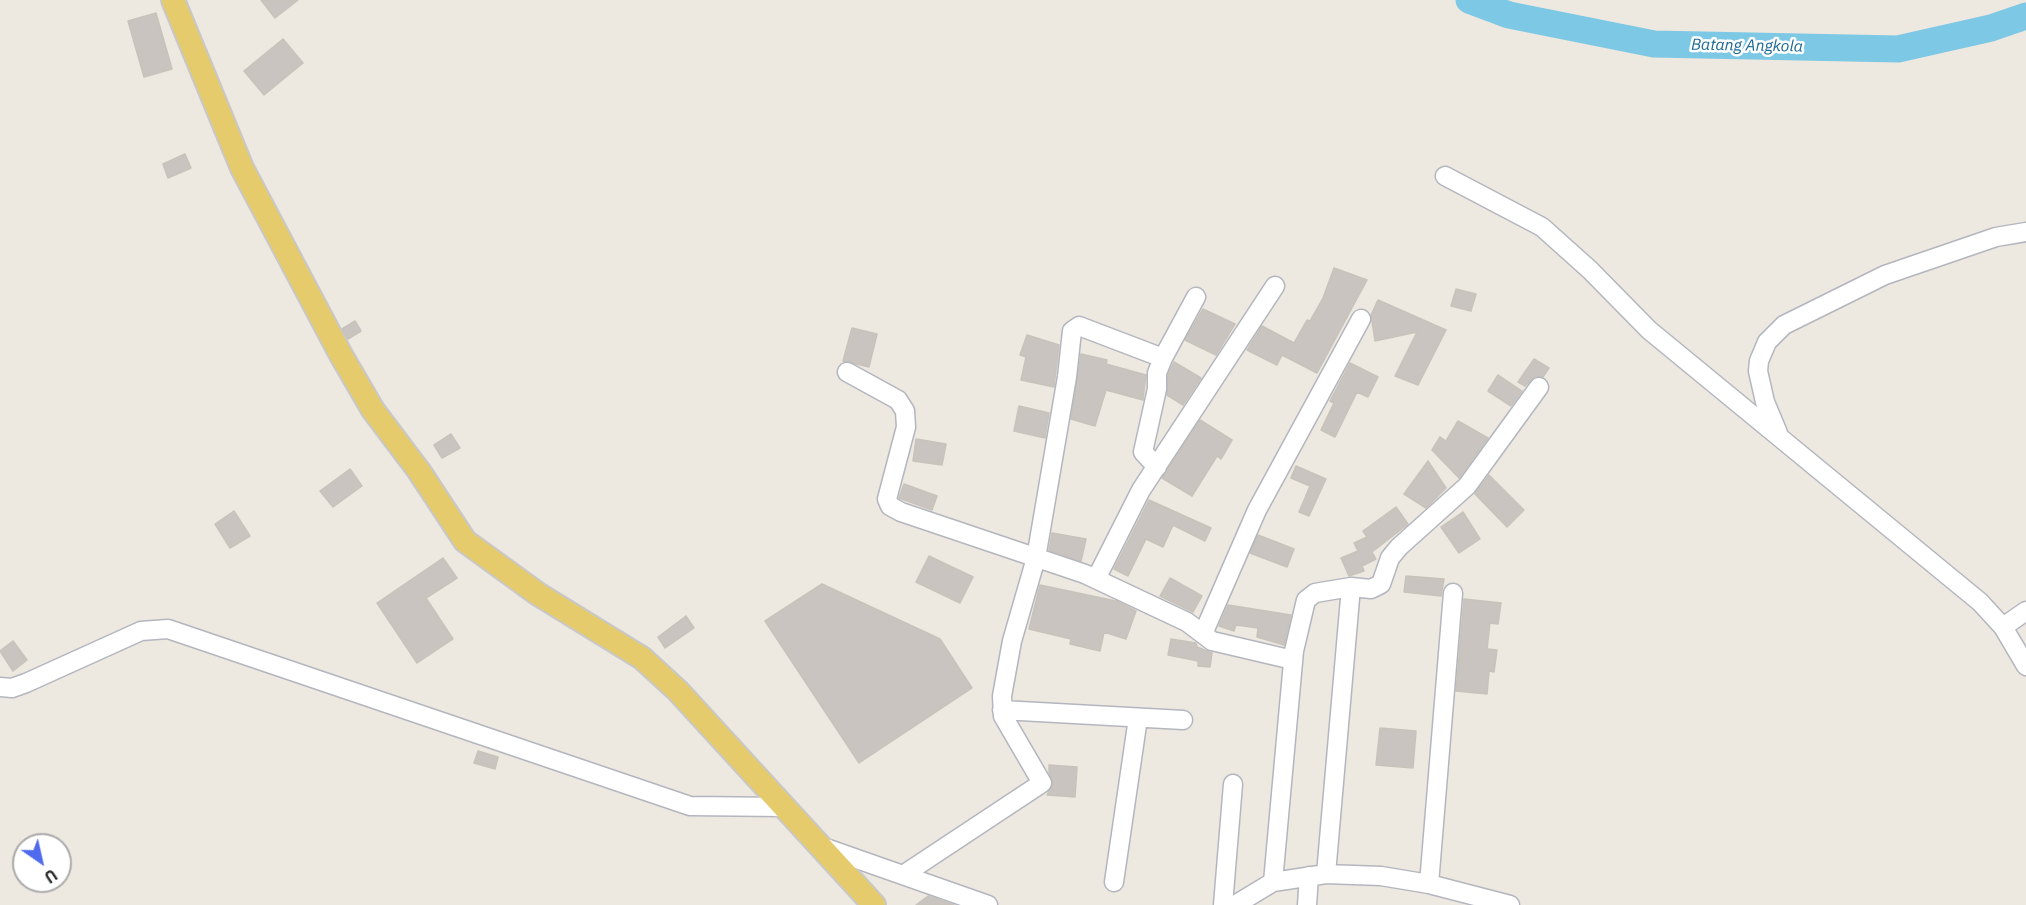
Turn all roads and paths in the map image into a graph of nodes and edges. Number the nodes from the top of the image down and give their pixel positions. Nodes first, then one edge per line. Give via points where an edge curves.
1 (173, 0) edge
2 (1445, 176) dead end
3 (2026, 232) edge
4 (1275, 286) dead end
5 (1196, 297) dead end
6 (1361, 319) dead end
7 (1163, 358) junction
8 (847, 372) dead end
9 (1539, 387) dead end
10 (1780, 437) junction
11 (1157, 467) junction
12 (1036, 558) junction
13 (1096, 579) junction
14 (1351, 587) junction
15 (1453, 594) dead end
16 (2026, 611) edge
17 (2004, 627) junction
18 (1203, 634) junction
19 (1293, 660) junction
20 (2026, 666) edge
21 (0, 687) edge
22 (1002, 710) junction
23 (1138, 717) junction
24 (1183, 720) dead end
25 (1233, 784) dead end
26 (783, 807) junction
27 (818, 845) junction
28 (903, 875) junction
29 (1318, 875) junction
30 (1114, 882) dead end
31 (1273, 882) junction
32 (1429, 884) junction
33 (1472, 900) edge
34 (874, 905) edge
35 (988, 905) edge
36 (1223, 905) edge
37 (1235, 905) edge
38 (1307, 905) edge
39 (1510, 905) edge

1 - 26 main road via 242,168 341,355 374,410 465,541 538,594 642,658
2 - 10 street via 1542,227 1649,330
3 - 10 street via 1996,237 1885,275 1784,325 1767,342 1758,361 1765,402
4 - 11 street
5 - 7 street
6 - 18 street via 1257,510
7 - 11 street via 1143,452
7 - 12 street via 1080,326 1073,329
8 - 12 street via 898,400 905,411 906,427 887,499 890,506
9 - 14 street via 1467,486 1390,558 1383,581 1371,589
10 - 17 street via 1968,591
11 - 13 street via 1141,490
12 - 13 street
12 - 22 street via 1012,641
13 - 18 street via 1187,622
14 - 19 street via 1315,593 1306,600
14 - 29 street
15 - 32 street
16 - 17 street
17 - 20 street
18 - 19 street via 1234,648
19 - 31 street
21 - 26 street via 26,683 141,631 168,629 690,806
22 - 23 street
22 - 28 street via 1042,783
23 - 24 street
23 - 30 street
25 - 36 street
26 - 27 main road
27 - 28 street
27 - 34 main road
28 - 35 street
29 - 31 street
29 - 32 street via 1381,876
29 - 38 street
31 - 37 street
32 - 33 street
33 - 39 street

